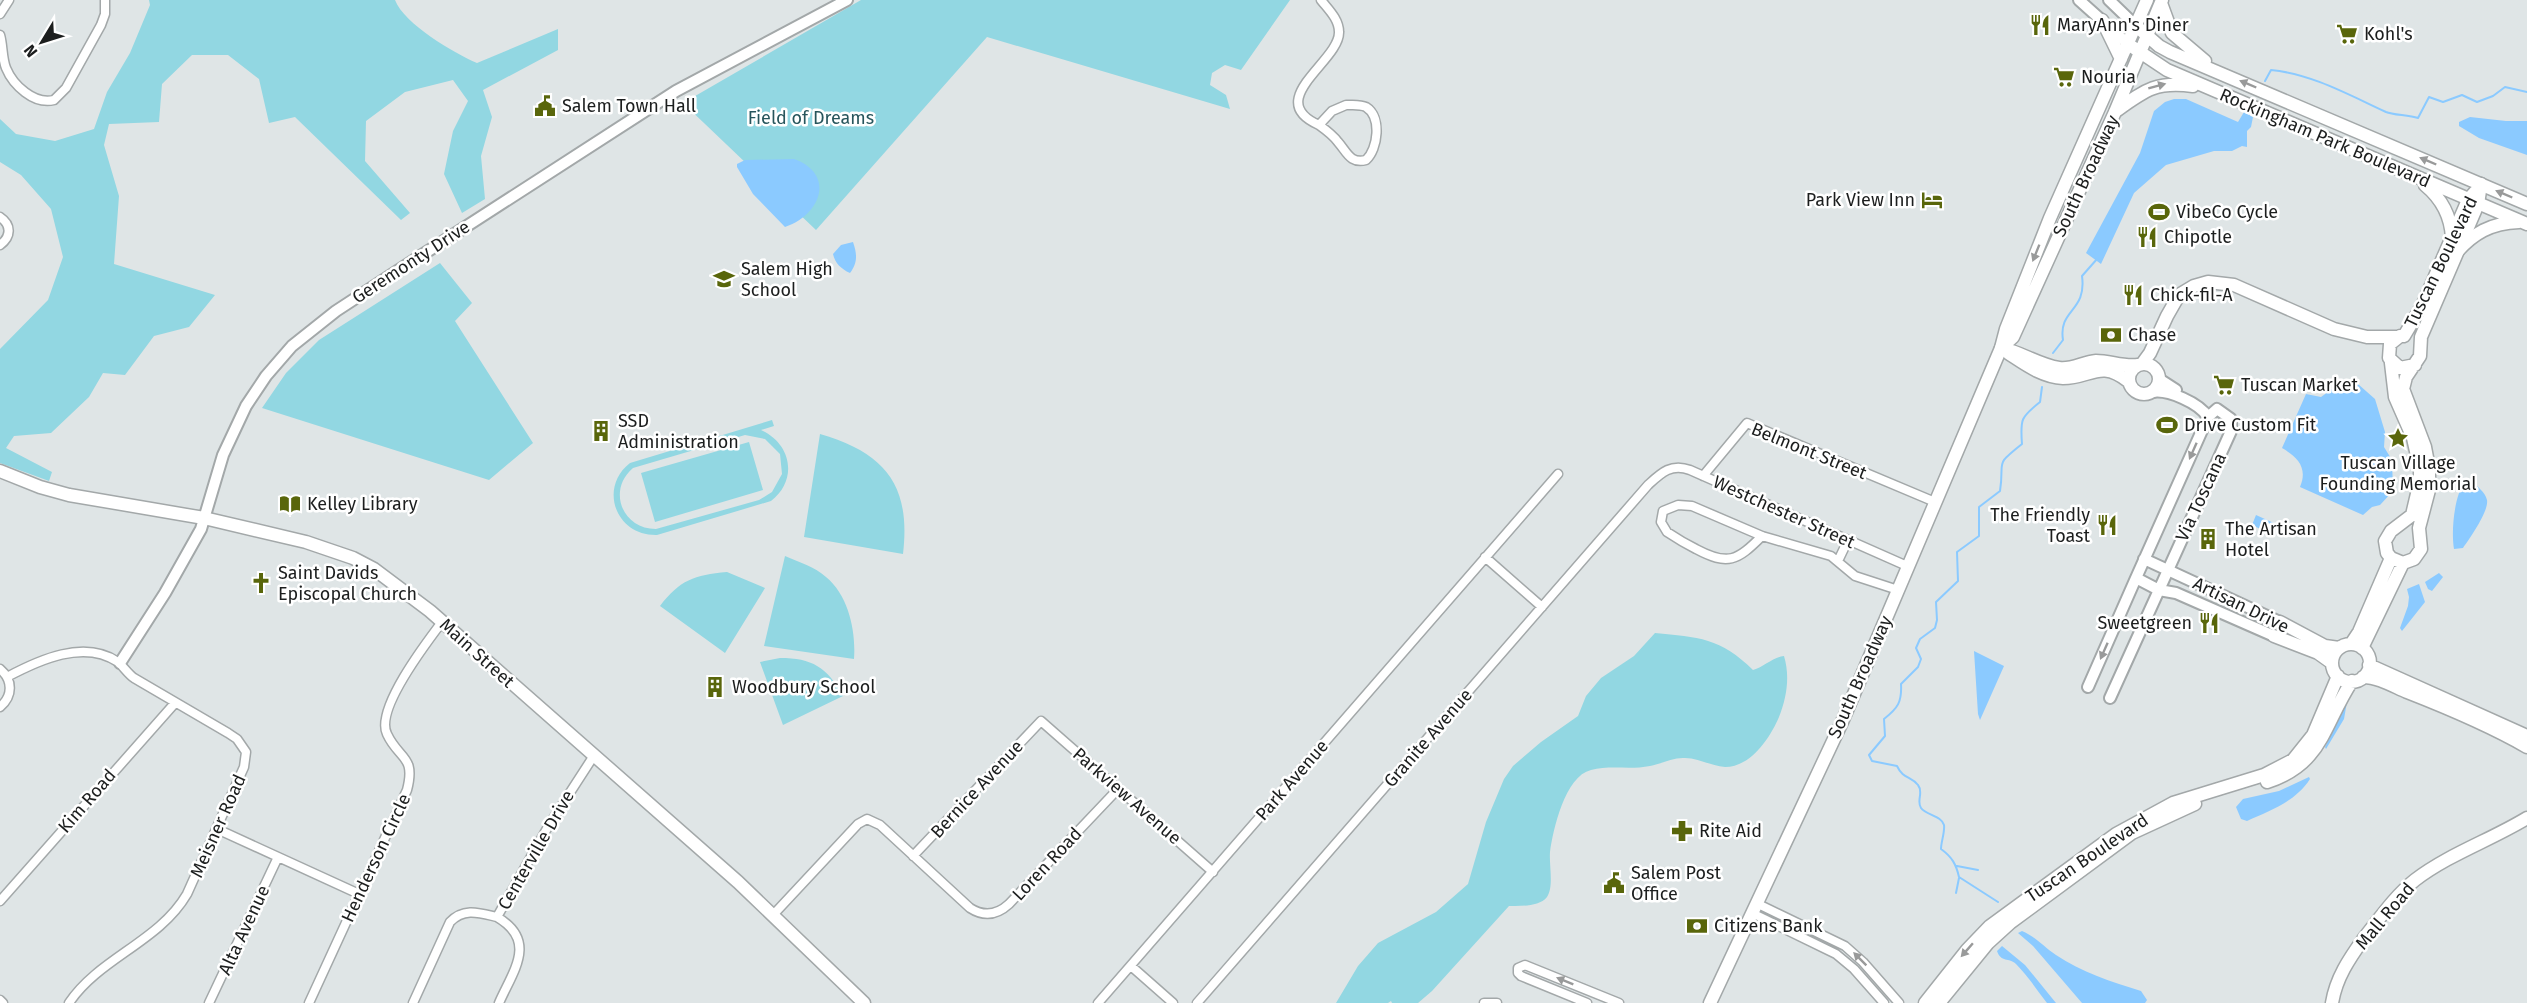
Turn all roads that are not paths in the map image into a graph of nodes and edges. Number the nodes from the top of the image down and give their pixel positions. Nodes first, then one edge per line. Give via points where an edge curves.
1 (8, 0) edge
2 (105, 0) edge
3 (847, 0) edge
4 (1321, 0) edge
5 (2079, 0) edge
6 (2109, 0) edge
7 (2146, 0) edge
8 (2162, 2) edge
9 (0, 14) edge
10 (2102, 20) junction
11 (2136, 25) junction
12 (0, 35) edge
13 (2147, 36) junction
14 (2128, 44) junction
15 (2139, 53) junction
16 (2121, 59) junction
17 (2220, 72) junction
18 (2207, 87) junction
19 (2115, 112) junction
20 (1318, 125) junction
21 (2414, 177) junction
22 (2481, 184) junction
23 (2473, 202) junction
24 (2527, 204) edge
25 (0, 217) edge
26 (2525, 223) edge
27 (2452, 238) junction
28 (0, 245) edge
29 (2456, 254) junction
30 (2193, 286) junction
31 (2334, 329) junction
32 (2401, 337) junction
33 (2419, 346) junction
34 (2001, 348) junction
35 (2390, 360) junction
36 (2140, 364) junction
37 (2415, 365) junction
38 (2158, 374) junction
39 (2128, 381) junction
40 (2152, 392) junction
41 (2217, 410) junction
42 (2208, 417) junction
43 (0, 471) edge
44 (1557, 474) dead end
45 (1659, 474) joint
46 (1704, 476) junction
47 (1935, 502) junction
48 (204, 518) junction
49 (2396, 528) junction
50 (1762, 536) junction
51 (2421, 538) junction
52 (1848, 540) junction
53 (1485, 557) junction
54 (2144, 559) junction
55 (2397, 560) junction
56 (1838, 561) junction
57 (1907, 566) junction
58 (2168, 570) junction
59 (2136, 578) junction
60 (1898, 590) junction
61 (2159, 590) junction
62 (1542, 607) junction
63 (442, 622) junction
64 (2280, 622) joint
65 (2274, 636) joint
66 (2351, 647) junction
67 (120, 663) junction
68 (2332, 663) junction
69 (0, 669) edge
70 (2361, 674) junction
71 (2338, 676) junction
72 (7, 677) junction
73 (2088, 687) dead end
74 (2110, 698) dead end
75 (175, 703) junction
76 (0, 707) edge
77 (1041, 721) joint
78 (2527, 736) edge
79 (2527, 747) edge
80 (593, 757) junction
81 (1118, 789) junction
82 (2527, 818) edge
83 (217, 829) junction
84 (913, 856) junction
85 (278, 857) junction
86 (1213, 872) junction
87 (359, 894) junction
88 (0, 901) edge
89 (1754, 908) junction
90 (773, 915) junction
91 (497, 917) junction
92 (1131, 966) junction
93 (0, 1000) edge
94 (3, 1003) edge
95 (69, 1003) edge
96 (209, 1003) edge
97 (309, 1003) edge
98 (413, 1003) edge
99 (499, 1003) edge
100 (864, 1003) edge
101 (1098, 1003) edge
102 (1173, 1003) edge
103 (1197, 1003) edge
104 (1484, 1003) edge
105 (1497, 1003) edge
106 (1587, 1003) edge
107 (1619, 1003) edge
108 (1710, 1003) edge
109 (1884, 1003) edge
110 (1899, 1003) edge
111 (1925, 1003) edge
112 (1939, 1003) edge
113 (2332, 1003) edge

1 - 9 street
2 - 12 street via 101,24 66,88 54,100 38,99 14,81 6,69
3 - 48 street, Geremonty Drive via 668,95 310,331 276,364 246,406 223,455
4 - 20 street via 1335,18 1338,38 1335,49 1306,81 1299,106 1304,117
5 - 10 street
6 - 11 street
7 - 11 main road, South Broadway
8 - 13 main road, South Broadway
8 - 17 main road via 2172,33
10 - 14 street
10 - 16 main road
11 - 13 main road, Rockingham Park Boulevard
11 - 14 main road, South Broadway
13 - 15 main road, South Broadway
13 - 17 main road, Rockingham Park Boulevard via 2170,52
14 - 15 main road, Rockingham Park Boulevard
14 - 16 main road, South Broadway
15 - 18 main road, Rockingham Park Boulevard
15 - 19 main road, South Broadway
16 -> 34 main road, South Broadway via 2050,218
22 -> 17 main road, Rockingham Park Boulevard
19 -> 18 main road via 2154,86
18 - 21 main road, Rockingham Park Boulevard
19 - 34 main road, South Broadway via 2013,337
20 - 20 street via 1356,161 1366,160 1372,152 1376,124 1366,107 1339,107
21 - 23 main road, Rockingham Park Boulevard
21 - 27 main road via 2445,208
22 - 23 main road, Tuscan Boulevard
24 -> 22 main road, Rockingham Park Boulevard
23 - 26 main road, Rockingham Park Boulevard
23 - 27 main road, Tuscan Boulevard
23 - 29 main road, Tuscan Boulevard
25 - 28 street via 9,232
26 - 29 main road via 2485,228 2469,238
27 - 32 main road, Tuscan Boulevard via 2423,304
29 - 33 main road, Tuscan Boulevard
30 - 31 main road via 2208,282 2234,285
30 - 36 main road via 2179,295 2150,353
30 - 38 main road via 2163,339 2156,361
31 - 32 main road via 2367,337
31 - 35 main road via 2376,346
32 - 33 main road, Tuscan Boulevard via 2413,339
32 - 35 main road, Tuscan Boulevard via 2388,348
33 - 37 main road, Tuscan Boulevard via 2420,356
34 - 36 main road via 2058,368 2094,361 2120,366
34 - 39 main road via 2029,367 2053,376 2071,377 2106,369
34 - 47 main road, South Broadway
35 - 37 main road via 2400,368
35 - 49 main road, Tuscan Boulevard via 2395,397 2413,438 2420,481 2412,515
36 - 38 main road via 2148,364
36 - 39 main road via 2130,371
37 - 51 main road, Tuscan Boulevard via 2406,376 2403,389 2421,433 2429,468 2427,502 2419,528
38 - 40 main road
38 - 41 street via 2166,386
39 - 40 main road via 2137,393
40 - 42 street via 2163,391 2190,403
41 - 42 street, Via Toscana
41 - 58 street, Via Toscana via 2231,419 2231,432
42 -> 54 street, Via Toscana
43 - 48 main road, Main Street via 69,495
44 - 53 street, Park Avenue
45 - 46 street, Westchester Street via 1682,467
45 - 62 street, Granite Avenue
46 - 47 street, Belmont Street via 1747,423
46 - 52 street, Westchester Street
47 - 57 main road, South Broadway
48 - 63 main road, Main Street via 306,542 353,558 387,576
48 - 67 street, Geremonty Drive via 165,593
49 - 51 main road via 2408,526
49 - 55 main road, Tuscan Boulevard via 2385,541 2387,553
50 - 50 street via 1739,555 1728,560 1716,559 1667,532 1661,517 1667,508 1685,505
50 - 56 street
51 - 55 main road, Tuscan Boulevard via 2419,555 2409,562
52 - 56 street
52 - 57 street, Westchester Street
53 - 62 street
53 - 86 street, Park Avenue
54 - 58 street, Artisan Drive
54 - 59 street, Via Toscana
55 - 66 main road, Tuscan Boulevard
56 - 60 street via 1855,576
57 - 60 main road, South Broadway
58 - 61 street, Via Toscana
58 - 64 street, Artisan Drive
59 - 61 street
59 -> 73 street, Via Toscana
60 - 89 main road, South Broadway via 1842,722
61 - 65 street, Artisan Drive via 2176,593
61 - 74 street, Via Toscana
62 - 103 street, Granite Avenue
63 - 80 main road, Main Street
63 - 87 street, Henderson Circle via 406,674 384,718 386,734 407,759 411,775
64 - 66 main road, Artisan Drive via 2325,646
65 - 68 main road, Artisan Drive via 2318,653
66 - 68 main road via 2335,653
66 - 70 main road via 2369,659
67 - 72 street via 92,653 69,652
67 - 75 street, Meisner Road via 124,671
68 - 71 main road
69 - 72 street
70 - 71 main road
70 - 78 main road
70 - 79 main road via 2470,718
70 - 112 main road, Tuscan Boulevard via 2342,696 2317,747 2296,769 2190,806 2132,833 1999,932
71 -> 111 main road, Tuscan Boulevard via 2313,735 2294,759 2264,775 2173,803 2116,834 1990,926
72 - 76 street via 10,691
75 - 83 street, Meisner Road via 228,733 246,752 244,767
75 - 88 street, Kim Road
77 - 81 street, Parkview Avenue
77 - 84 street, Bernice Avenue
80 - 90 main road, Main Street
80 - 91 street, Centerville Drive
81 - 84 street, Loren Road via 996,913 981,914 970,908
81 - 86 street, Parkview Avenue
82 - 113 main road, Mall Road via 2439,864 2408,886 2346,964
83 - 85 street
83 - 95 street, Meisner Road via 174,914 97,973
84 - 90 street via 877,822 865,819
85 - 87 street
85 - 96 street, Alta Avenue
86 - 92 street, Park Avenue
87 - 97 street, Henderson Circle
89 - 108 main road, South Broadway
89 - 109 street via 1836,954
110 -> 89 street via 1845,946
90 - 100 main road, Main Street
91 - 98 street, Centerville Drive via 473,912 455,917 446,928
91 - 99 street via 516,932 520,946 516,967
92 - 101 street, Park Avenue
92 - 102 street
93 - 94 street
104 - 105 street
107 -> 106 street via 1525,964 1518,968 1521,976

